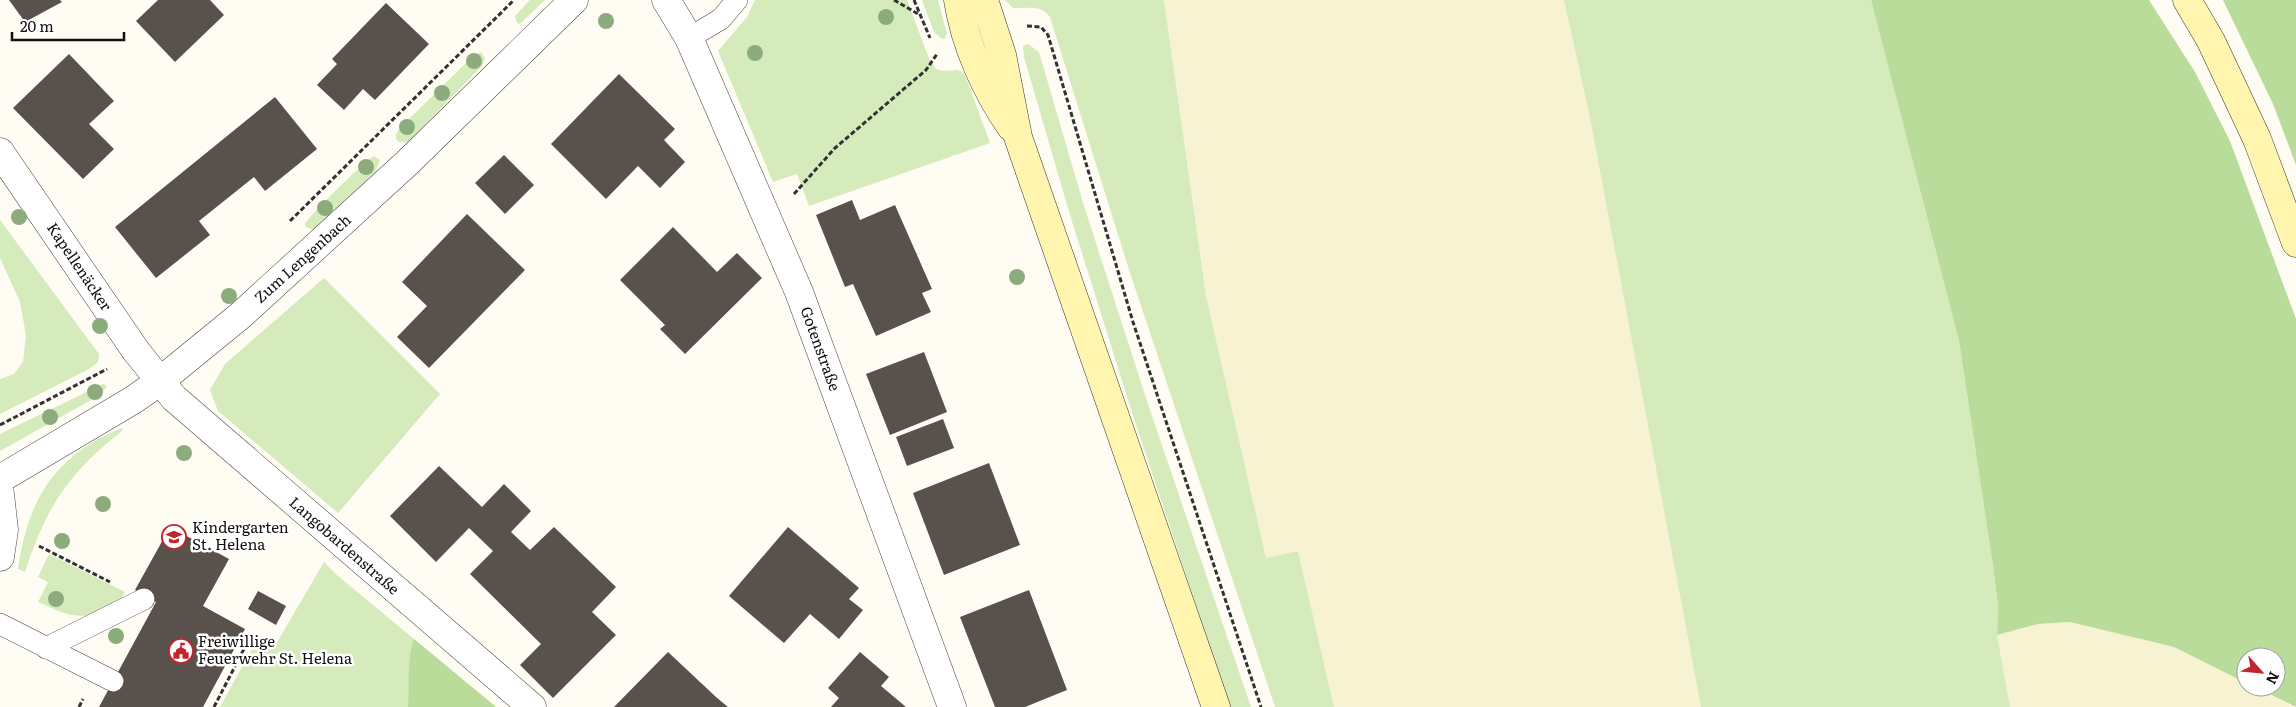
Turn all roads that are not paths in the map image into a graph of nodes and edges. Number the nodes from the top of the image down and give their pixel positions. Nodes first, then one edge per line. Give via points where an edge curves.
1 (574, 0) edge
2 (666, 0) edge
3 (737, 0) edge
4 (958, 0) edge
5 (984, 0) edge
6 (2187, 0) edge
7 (689, 38) junction
8 (1018, 137) junction
9 (0, 152) edge
10 (2296, 243) edge
11 (159, 382) junction
12 (0, 479) edge
13 (0, 494) edge
14 (0, 557) edge
15 (144, 599) road end
16 (0, 624) edge
17 (46, 648) junction
18 (113, 681) dead end
19 (532, 707) edge
20 (952, 707) edge
21 (1216, 707) edge

1 - 11 street, Zum Lengenbach via 329,236 241,315
2 - 7 street, Gotenstraße
3 - 7 lane via 721,18
4 - 8 main road via 980,72
5 - 8 main road via 1002,55
6 - 10 main road via 2211,41 2257,139
7 - 20 street, Gotenstraße via 799,292
8 - 21 main road
9 - 11 street, Kapellenäcker
11 - 12 street, Zum Lengenbach via 99,422
11 - 19 street, Langobardenstraße
13 - 14 street via 4,530
15 - 17 lane
16 - 17 lane
17 - 18 lane

